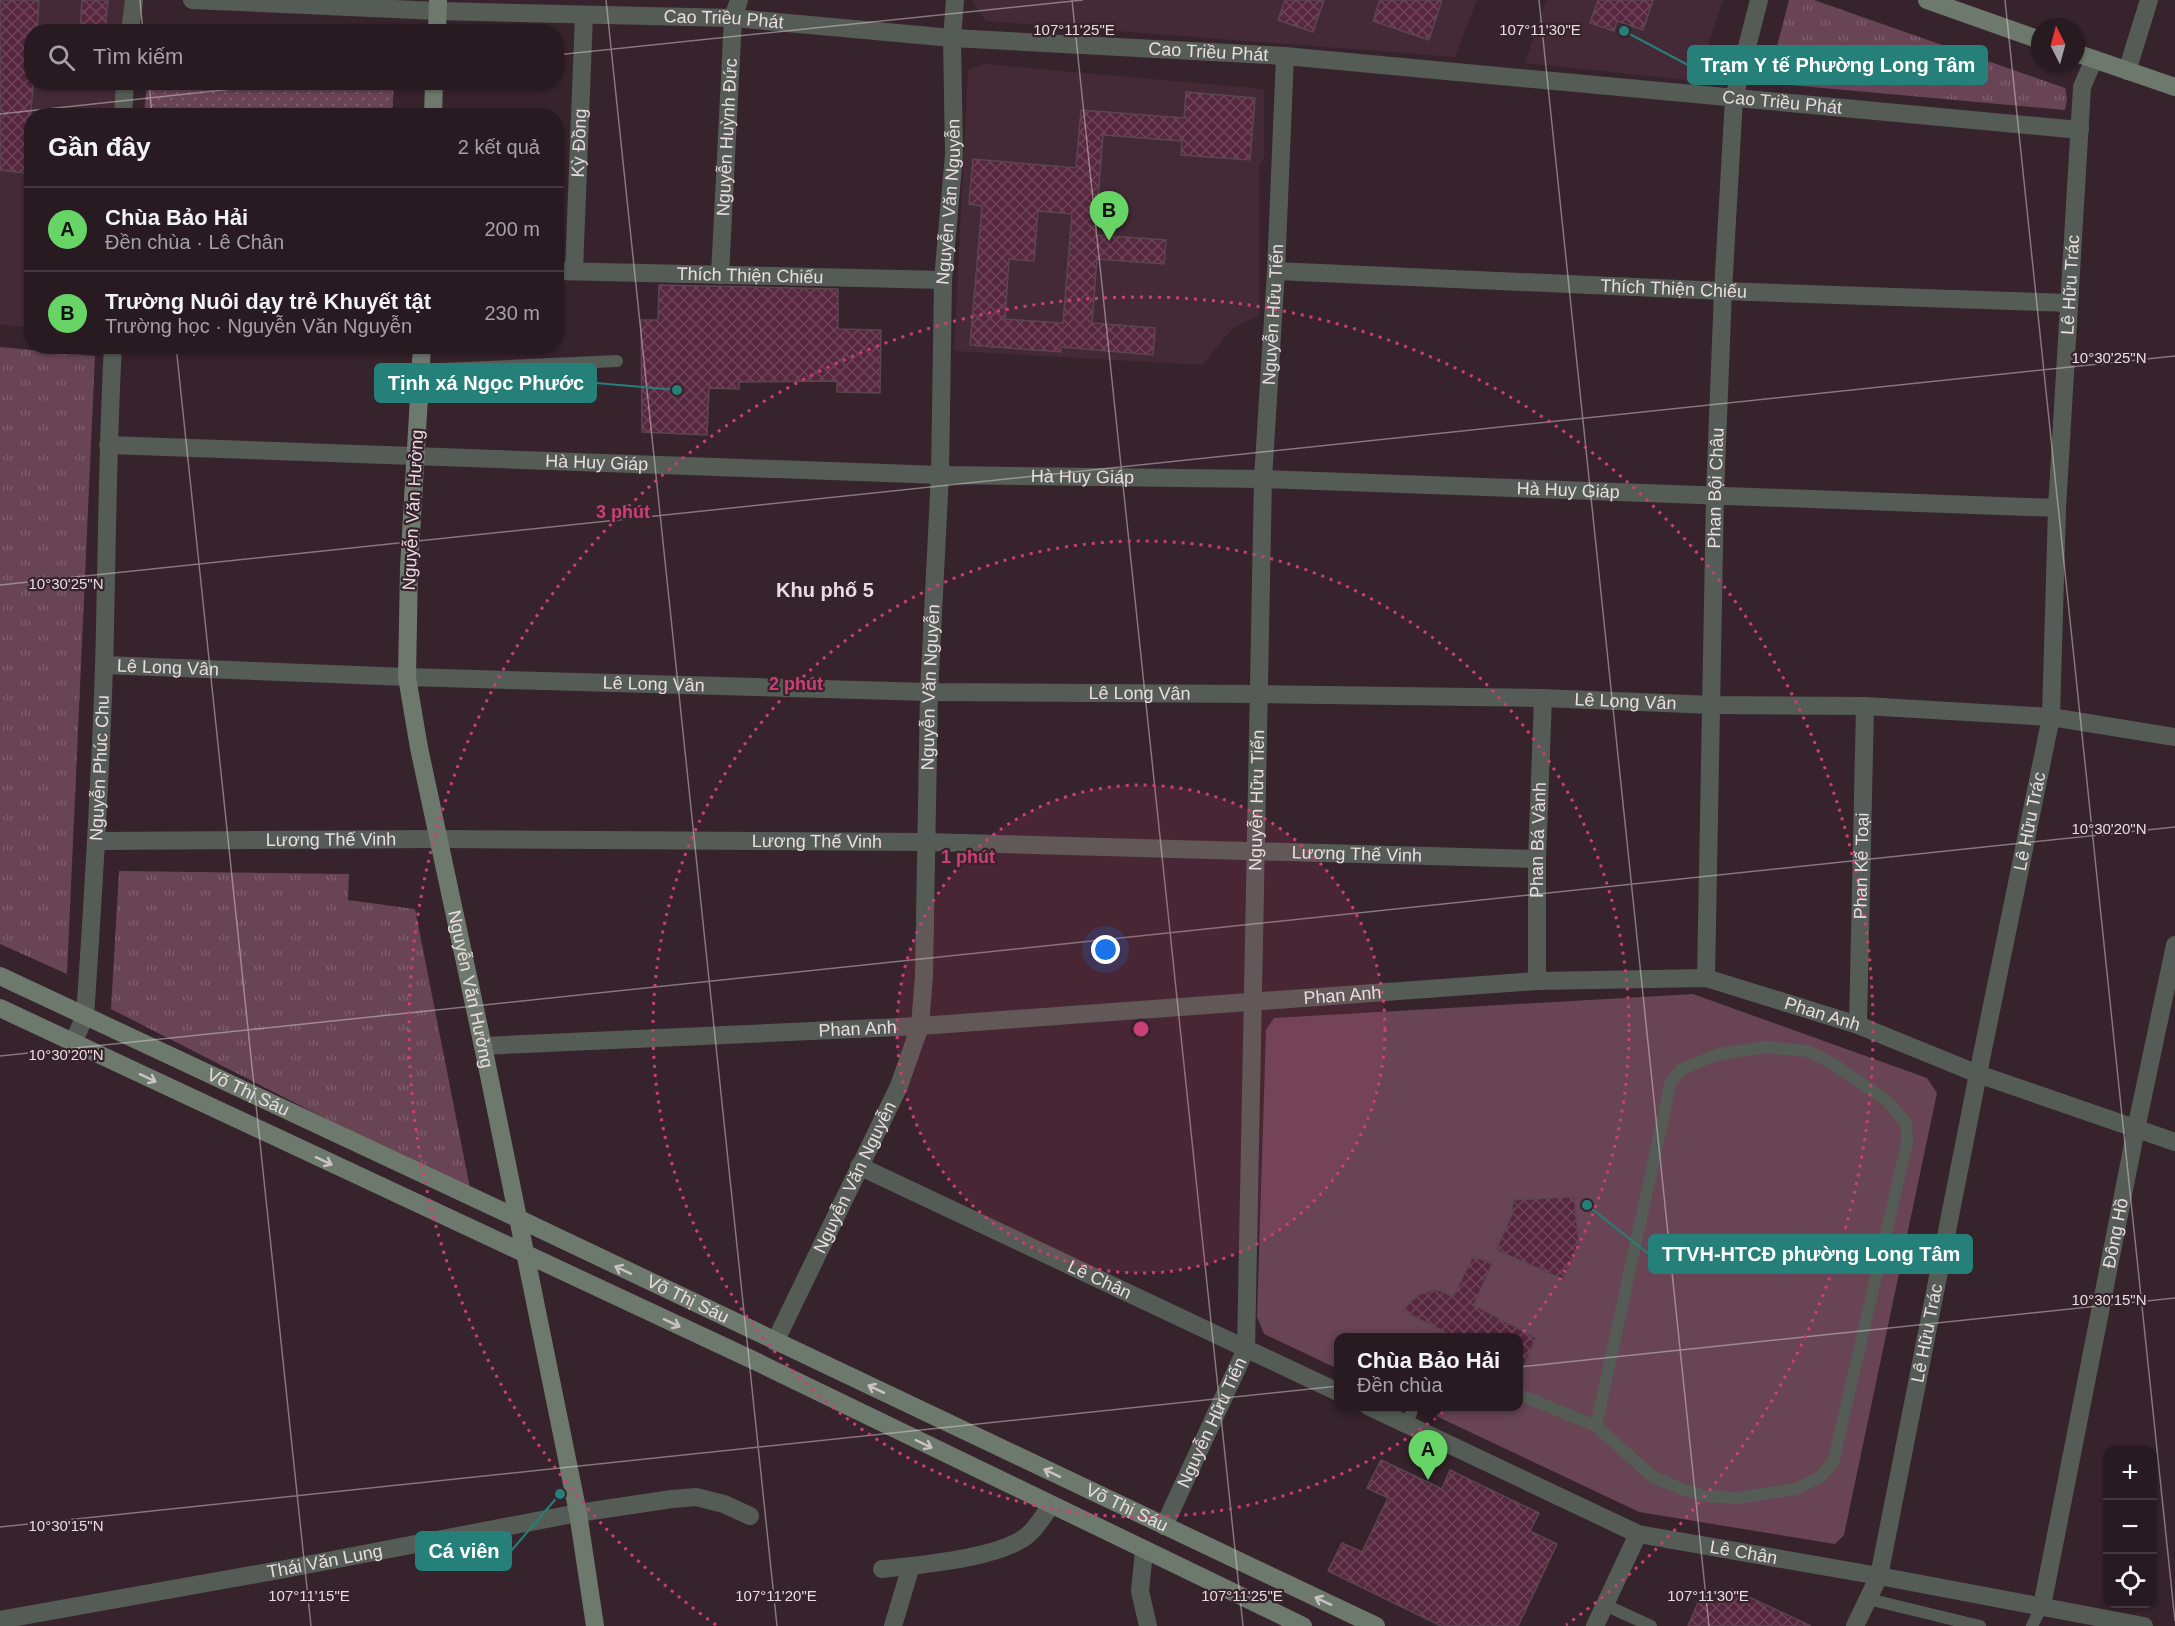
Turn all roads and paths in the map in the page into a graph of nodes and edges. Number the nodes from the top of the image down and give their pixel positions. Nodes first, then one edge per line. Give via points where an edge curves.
1 (134, 0) edge
2 (192, 0) edge
3 (739, 0) edge
4 (955, 0) edge
5 (1758, 0) edge
6 (1927, 0) edge
7 (2149, 0) edge
8 (438, 5) edge
9 (1954, 5) edge
10 (584, 15) junction
11 (733, 18) junction
12 (131, 24) edge
13 (437, 24) edge
14 (2031, 36) edge
15 (952, 38) junction
16 (1285, 56) junction
17 (2085, 56) edge
18 (2094, 59) junction
19 (2127, 71) junction
20 (2175, 87) edge
21 (125, 90) edge
22 (435, 90) edge
23 (1734, 98) junction
24 (123, 108) edge
25 (433, 108) edge
26 (2080, 130) junction
27 (565, 271) edge
28 (1276, 271) junction
29 (720, 275) junction
30 (943, 280) junction
31 (1723, 291) junction
32 (2069, 303) junction
33 (113, 354) edge
34 (422, 354) edge
35 (617, 362) dead end
36 (421, 370) junction
37 (108, 445) junction
38 (416, 456) junction
39 (940, 475) junction
40 (1263, 479) junction
41 (1715, 494) junction
42 (2056, 508) junction
43 (104, 665) junction
44 (407, 677) junction
45 (929, 692) junction
46 (1260, 694) junction
47 (1543, 698) junction
48 (1712, 705) junction
49 (1865, 706) junction
50 (2051, 717) junction
51 (2175, 737) edge
52 (438, 839) junction
53 (98, 841) junction
54 (925, 842) junction
55 (1256, 852) junction
56 (1537, 859) junction
57 (2175, 945) edge
58 (0, 976) edge
59 (1707, 978) junction
60 (1537, 981) junction
61 (1253, 1001) junction
62 (0, 1008) edge
63 (85, 1016) junction
64 (1858, 1025) junction
65 (920, 1026) junction
66 (73, 1043) junction
67 (483, 1046) junction
68 (1978, 1074) junction
69 (2136, 1129) junction
70 (2175, 1142) edge
71 (859, 1166) junction
72 (517, 1218) junction
73 (524, 1254) junction
74 (776, 1342) junction
75 (1246, 1349) junction
76 (1334, 1390) edge
77 (1523, 1396) edge
78 (1376, 1411) edge
79 (1412, 1411) edge
80 (1406, 1425) junction
81 (1596, 1426) junction
82 (1051, 1506) junction
83 (578, 1513) junction
84 (750, 1516) dead end
85 (1164, 1526) junction
86 (1638, 1534) junction
87 (1144, 1551) junction
88 (911, 1566) junction
89 (882, 1569) dead end
90 (1879, 1576) junction
91 (1868, 1599) junction
92 (1605, 1605) junction
93 (2042, 1606) junction
94 (0, 1620) edge
95 (595, 1626) edge
96 (894, 1626) edge
97 (1148, 1626) edge
98 (1303, 1626) edge
99 (1376, 1626) edge
100 (1595, 1626) edge
101 (1651, 1626) edge
102 (1855, 1626) edge
103 (1980, 1626) edge
104 (2032, 1626) edge
105 (2144, 1626) edge

1 - 12 street
2 - 8 street, Cao Triều Phát
3 - 11 street, Nguyễn Huỳnh Đức
4 - 15 street, Nguyễn Văn Nguyễn
5 - 23 street, Phan Bội Châu
6 - 9 main road
7 - 19 street
8 - 10 street, Cao Triều Phát
8 - 13 main road
9 - 14 main road
10 - 11 street, Cao Triều Phát
10 - 27 street, Kỳ Đồng
11 - 15 street, Cao Triều Phát
11 - 29 street, Nguyễn Huỳnh Đức
15 - 16 street, Cao Triều Phát
15 - 30 street, Nguyễn Văn Nguyễn via 954,154
16 - 23 street, Cao Triều Phát
16 - 28 street, Nguyễn Hữu Tiến
17 - 18 main road
18 - 19 main road
18 - 26 street, Lê Hữu Trác via 2082,87
19 - 20 main road
21 - 24 street
22 - 25 main road
23 - 26 street, Cao Triều Phát
23 - 31 street, Phan Bội Châu
26 - 32 street, Lê Hữu Trác
27 - 29 street, Thích Thiện Chiếu
28 - 31 street, Thích Thiện Chiếu
28 - 40 street, Nguyễn Hữu Tiến
29 - 30 street, Thích Thiện Chiếu
30 - 39 street, Nguyễn Văn Nguyễn
31 - 32 street, Thích Thiện Chiếu
31 - 41 street, Phan Bội Châu
32 - 42 street, Lê Hữu Trác
33 - 37 street, Nguyễn Phúc Chu
34 - 36 main road, Nguyễn Văn Hưởng
35 - 36 lane
36 - 38 main road, Nguyễn Văn Hưởng
37 - 38 street, Hà Huy Giáp
37 - 43 street, Nguyễn Phúc Chu
38 - 39 street, Hà Huy Giáp
38 - 44 main road, Nguyễn Văn Hưởng
39 - 40 street, Hà Huy Giáp
39 - 45 street, Nguyễn Văn Nguyễn
40 - 41 street, Hà Huy Giáp
40 - 46 street, Nguyễn Hữu Tiến
41 - 42 street, Hà Huy Giáp
41 - 48 street, Phan Bội Châu
42 - 50 street, Lê Hữu Trác
43 - 44 street, Lê Long Vân
43 - 53 street, Nguyễn Phúc Chu
44 - 45 street, Lê Long Vân
44 - 52 main road, Nguyễn Văn Hưởng
45 - 46 street, Lê Long Vân
45 - 54 street, Nguyễn Văn Nguyễn
46 - 47 street, Lê Long Vân
46 - 55 street, Nguyễn Hữu Tiến
47 - 48 street, Lê Long Vân
47 - 56 street, Phan Bá Vành
48 - 49 street, Lê Long Vân
48 - 59 street, Phan Bội Châu
49 - 50 street, Lê Long Vân
49 - 64 street, Phan Kế Toại
50 - 51 street, Lê Long Vân
50 - 68 street, Lê Hữu Trác
52 - 53 street, Lương Thế Vinh
52 - 54 street, Lương Thế Vinh
52 - 67 main road, Nguyễn Văn Hưởng
53 - 63 street, Nguyễn Phúc Chu
54 - 55 street, Lương Thế Vinh
54 - 65 street, Nguyễn Văn Nguyễn
55 - 56 street, Lương Thế Vinh
55 - 61 street, Nguyễn Hữu Tiến
56 - 60 street, Phan Bá Vành
57 - 69 street, Đông Hồ
58 - 63 main road, Võ Thị Sáu
59 - 60 street, Phan Anh
59 - 64 street, Phan Anh
60 - 61 street, Phan Anh
61 - 65 street, Phan Anh
61 - 75 street, Nguyễn Hữu Tiến
62 - 66 main road, Võ Thị Sáu
63 - 66 street, Nguyễn Phúc Chu
63 - 72 main road, Võ Thị Sáu
64 - 68 street, Phan Anh
65 - 67 street, Phan Anh
65 - 71 street, Nguyễn Văn Nguyễn via 899,1086
66 -> 73 main road, Võ Thị Sáu
67 - 72 main road, Nguyễn Văn Hưởng
68 - 69 street, Phan Anh
68 - 90 street, Lê Hữu Trác
69 - 70 street, Phan Anh
69 - 93 street, Đông Hồ
71 - 74 street, Nguyễn Văn Nguyễn
71 - 75 street, Lê Chân
72 - 73 main road, Nguyễn Văn Hưởng
74 -> 72 main road, Võ Thị Sáu
73 -> 82 main road, Võ Thị Sáu via 755,1361
73 - 83 main road, Nguyễn Văn Hưởng
85 -> 74 main road, Võ Thị Sáu
75 - 76 street, Lê Chân
75 - 85 street, Nguyễn Hữu Tiến
77 - 81 lane
78 - 80 street, Lê Chân
79 - 80 lane
80 - 86 street, Lê Chân
81 - 81 lane via 1671,1081 1682,1069 1719,1054 1765,1047 1808,1051 1887,1101 1906,1123 1907,1143 1833,1463 1820,1477 1796,1489 1737,1498 1705,1496 1653,1477
82 - 87 main road, Võ Thị Sáu
82 - 88 street via 1031,1532 998,1551
83 - 84 street, Thái Văn Lung via 696,1497
83 - 94 street, Thái Văn Lung
83 - 95 main road, Nguyễn Văn Hưởng
99 -> 85 main road, Võ Thị Sáu
86 - 90 street, Lê Chân
86 - 92 street
87 - 97 street via 1140,1591
87 - 98 main road, Võ Thị Sáu
88 - 89 street
88 - 96 street
90 - 91 street, Lê Hữu Trác
90 - 93 street, Lê Chân
91 - 102 street, Lê Hữu Trác
91 - 103 lane
92 - 100 street
92 - 101 lane
93 - 104 lane, Đông Hồ
93 - 105 street, Lê Chân

